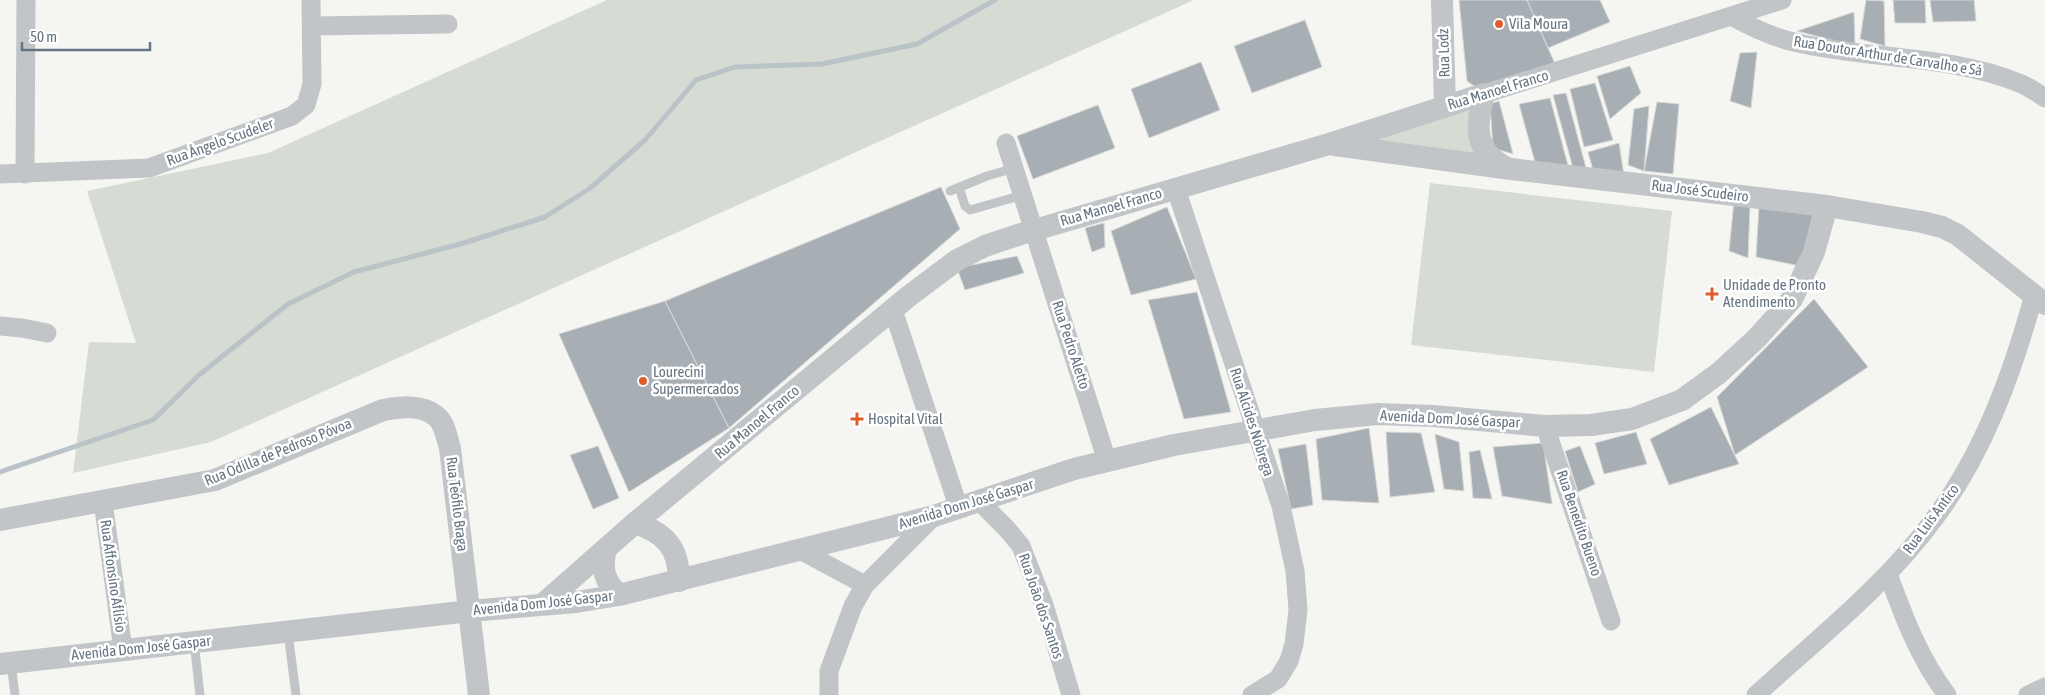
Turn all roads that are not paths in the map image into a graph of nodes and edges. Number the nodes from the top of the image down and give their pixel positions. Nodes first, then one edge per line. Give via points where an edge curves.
1 (26, 0) edge
2 (311, 0) edge
3 (1442, 0) edge
4 (1782, 0) edge
5 (1731, 16) junction
6 (448, 24) dead end
7 (312, 26) junction
8 (1484, 94) junction
9 (2045, 98) edge
10 (1445, 106) junction
11 (1006, 143) dead end
12 (1329, 144) junction
13 (1014, 168) junction
14 (1511, 169) junction
15 (0, 174) edge
16 (25, 174) junction
17 (959, 187) junction
18 (1176, 189) junction
19 (950, 190) dead end
20 (1023, 195) junction
21 (1827, 206) junction
22 (1034, 230) junction
23 (2040, 299) edge
24 (893, 310) junction
25 (0, 326) edge
26 (47, 333) dead end
27 (422, 409) joint
28 (1545, 426) junction
29 (1255, 431) junction
30 (1107, 461) junction
31 (103, 501) junction
32 (969, 506) junction
33 (934, 516) junction
34 (0, 520) edge
35 (635, 523) junction
36 (606, 549) junction
37 (800, 550) junction
38 (1888, 574) junction
39 (679, 580) junction
40 (865, 585) junction
41 (619, 595) junction
42 (542, 605) junction
43 (470, 611) junction
44 (1611, 621) dead end
45 (288, 632) junction
46 (194, 642) junction
47 (123, 650) junction
48 (5, 663) edge
49 (2045, 687) edge
50 (15, 695) edge
51 (200, 695) edge
52 (296, 695) edge
53 (479, 695) edge
54 (829, 695) edge
55 (1071, 695) edge
56 (1252, 695) edge
57 (1756, 695) edge
58 (1947, 695) edge
59 (2028, 695) edge

1 - 16 street
2 - 7 street, Rua Ângelo Scudeler
3 - 10 street, Rua Lodz
4 - 5 street, Rua Manoel Franco
5 - 8 street, Rua Manoel Franco
5 - 9 street, Rua Doutor Arthur de Carvalho e Sá via 1754,29 1795,42 1968,67 2021,84
6 - 7 street
7 - 16 street, Rua Ângelo Scudeler via 312,84 306,105 292,116 149,168
8 - 10 street, Rua Manoel Franco
8 - 14 street via 1479,138 1494,161
10 - 12 street, Rua Manoel Franco
11 - 13 street, Rua Pedro Aletto
12 - 14 street, Rua José Scudeiro
12 - 18 street, Rua Manoel Franco
13 - 17 lane
13 - 20 street, Rua Pedro Aletto
14 - 21 street, Rua José Scudeiro
15 - 16 street, Rua Ângelo Scudeler
17 - 19 lane
17 - 20 lane via 965,206 970,210
18 - 22 street, Rua Manoel Franco
18 - 29 street, Rua Alcides Nóbrega
20 - 22 street, Rua Pedro Aletto
21 - 23 street, Rua José Scudeiro via 1942,227 1958,235
21 - 28 street, Avenida Dom José Gaspar via 1814,252 1792,299 1719,373 1682,400 1632,419 1591,425
22 - 24 street, Rua Manoel Franco via 985,246 957,260
22 - 30 street, Rua Pedro Aletto
23 - 38 street, Rua Luís Antico via 2004,392 1963,478 1934,520
24 - 32 street
24 - 35 street, Rua Manoel Franco
25 - 26 street
27 - 31 street, Rua Odilla de Pedroso Póvoa via 403,406 383,410 215,480
27 - 43 street, Rua Teófilo Braga via 437,416 450,448
28 - 29 street, Avenida Dom José Gaspar via 1378,414 1315,420
28 - 44 street, Rua Benedito Bueno
29 - 30 street, Avenida Dom José Gaspar
29 - 56 street, Rua Alcides Nóbrega via 1281,506 1296,571 1298,610 1289,661 1278,679
30 - 32 street, Avenida Dom José Gaspar via 1074,469
31 - 34 street, Rua Odilla de Pedroso Póvoa
31 - 47 street, Rua Affonsino Aflísio
32 - 33 street, Avenida Dom José Gaspar
32 - 55 street, Rua João dos Santos via 1007,528 1021,546 1044,605
33 - 37 street, Avenida Dom José Gaspar
33 - 40 street
35 - 36 street, Rua Manoel Franco
35 - 39 street via 654,530 667,542 677,559
36 - 41 street via 602,562 604,574
36 - 42 street, Rua Manoel Franco
37 - 39 street, Avenida Dom José Gaspar
37 - 40 street
38 - 57 street, Rua Luís Antico
38 - 58 street via 1917,648
39 - 41 street, Avenida Dom José Gaspar
40 - 54 street via 853,606 830,671
41 - 42 street, Avenida Dom José Gaspar
42 - 43 street, Avenida Dom José Gaspar
43 - 45 street, Avenida Dom José Gaspar
43 - 53 street, Rua Teófilo Braga
45 - 46 street, Avenida Dom José Gaspar
45 - 52 lane
46 - 47 street, Avenida Dom José Gaspar
46 - 51 lane
47 - 48 street, Avenida Dom José Gaspar
48 - 50 lane
49 - 59 street

